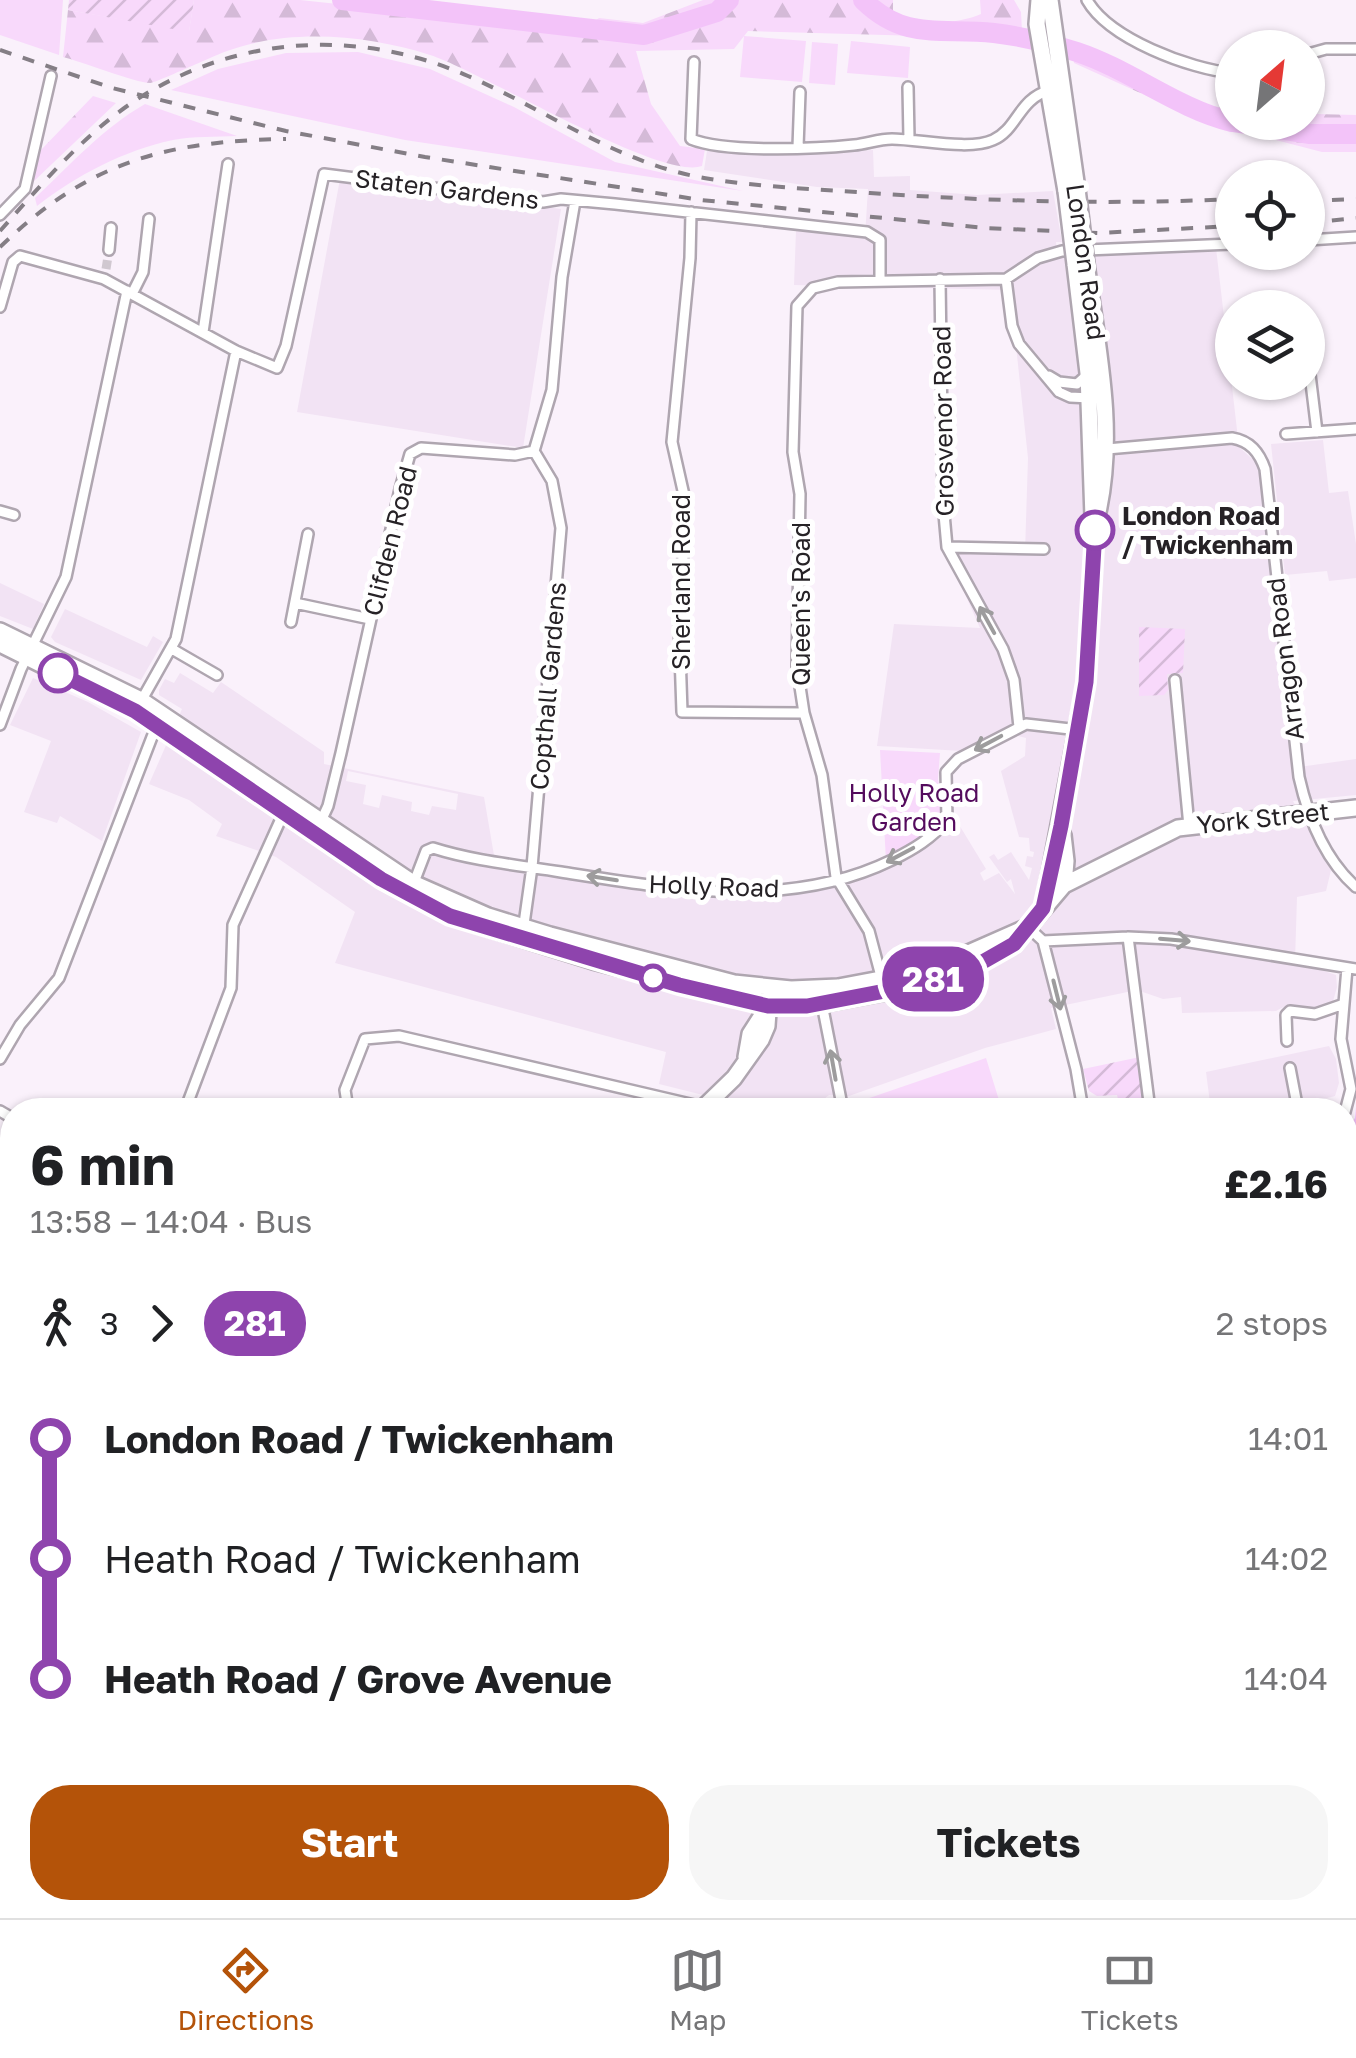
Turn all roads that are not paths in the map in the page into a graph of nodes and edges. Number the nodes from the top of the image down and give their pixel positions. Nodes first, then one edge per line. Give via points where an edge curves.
1 (1039, 0) edge
2 (1050, 0) edge
3 (1087, 0) edge
4 (1046, 36) junction
5 (1325, 48) edge
6 (1356, 49) edge
7 (694, 62) dead end
8 (1215, 71) edge
9 (51, 76) dead end
10 (1053, 81) junction
11 (908, 88) dead end
12 (800, 92) dead end
13 (909, 139) junction
14 (798, 147) junction
15 (228, 164) dead end
16 (574, 201) junction
17 (691, 212) junction
18 (0, 215) edge
19 (149, 219) dead end
20 (111, 228) dead end
21 (1356, 237) edge
22 (1325, 239) edge
23 (1215, 245) edge
24 (109, 250) tunnel mouth
25 (1081, 264) junction
26 (940, 279) junction
27 (1006, 279) junction
28 (880, 280) junction
29 (129, 293) junction
30 (0, 307) edge
31 (203, 332) junction
32 (236, 351) junction
33 (1043, 372) junction
34 (1088, 373) junction
35 (1097, 398) junction
36 (1313, 400) edge
37 (1356, 429) edge
38 (1317, 432) junction
39 (1286, 434) dead end
40 (1099, 450) junction
41 (534, 451) junction
42 (0, 511) edge
43 (14, 515) dead end
44 (308, 534) dead end
45 (946, 547) junction
46 (1044, 549) dead end
47 (295, 602) junction
48 (370, 619) junction
49 (290, 622) dead end
50 (0, 631) edge
51 (0, 644) edge
52 (172, 648) junction
53 (30, 652) junction
54 (217, 675) dead end
55 (1175, 680) dead end
56 (138, 706) junction
57 (804, 713) junction
58 (163, 721) junction
59 (0, 725) edge
60 (1019, 727) junction
61 (1078, 730) junction
62 (287, 805) junction
63 (1356, 808) edge
64 (1307, 812) junction
65 (321, 821) junction
66 (1061, 826) junction
67 (1190, 826) junction
68 (532, 867) junction
69 (838, 882) junction
70 (1064, 886) junction
71 (1356, 886) edge
72 (411, 889) junction
73 (1043, 908) junction
74 (1028, 928) junction
75 (523, 933) junction
76 (1128, 937) junction
77 (1043, 941) junction
78 (1351, 968) edge
79 (884, 986) junction
80 (770, 988) junction
81 (822, 1004) junction
82 (1342, 1005) junction
83 (768, 1006) junction
84 (1287, 1042) dead end
85 (2, 1053) edge
86 (1290, 1068) dead end
87 (1353, 1089) edge
88 (190, 1098) edge
89 (346, 1098) edge
90 (657, 1098) edge
91 (714, 1098) edge
92 (841, 1098) edge
93 (1080, 1098) edge
94 (1151, 1098) edge
95 (1296, 1098) edge

1 - 4 main road, London Road via 1036,13
2 - 4 main road, London Road
3 - 8 street via 1152,50
4 - 10 main road, London Road
5 - 6 street
7 - 14 street via 691,139
9 - 18 street via 25,189
10 - 13 street via 991,141
10 - 25 main road, London Road, bridge
11 - 13 street
12 - 14 street
13 - 14 street
15 - 31 street
16 - 17 street
16 - 32 street, Staten Gardens via 324,174 283,360 277,368
16 - 41 street via 552,390
17 - 28 street via 873,233 880,240
17 - 57 street, Sherland Road via 672,442 686,504 682,712
19 - 29 street via 142,272
20 - 24 street
21 - 22 street
23 - 27 street via 1062,251
25 - 34 main road, London Road
25 - 35 main road, London Road
26 - 27 street, Queen's Road
26 - 28 street, Queen's Road
26 - 45 street, Grosvenor Road
27 - 33 street via 1014,336
28 - 57 street, Queen's Road via 813,288 798,306 793,452 800,494 798,667
29 - 30 street via 105,274 20,256
29 - 31 street
29 - 53 street via 66,577
31 - 32 street
32 - 52 street
33 - 34 street via 1067,384
33 - 35 street via 1059,392
34 - 35 main road, London Road
35 - 40 main road, London Road
36 - 38 street
37 - 38 street
38 - 39 street
40 - 61 main road, London Road
40 - 64 street, Arragon Road via 1232,438 1260,456
41 - 48 street, Clifden Road via 421,448 410,454
41 - 68 street, Copthall Gardens via 552,481 561,528
42 - 43 street
44 - 47 street
45 - 46 street
60 -> 45 street, Grosvenor Road via 1014,680 1002,650
47 - 48 street
47 - 49 street
48 - 65 street, Clifden Road
50 - 53 main road
51 - 53 main road
52 - 54 street
52 - 56 street
53 - 56 main road
53 - 59 street
55 - 67 street
56 - 58 main road
57 - 69 street, Queen's Road via 822,775
58 - 62 main road
58 - 85 street via 60,978
60 - 61 street, Holly Road
60 -> 69 street, Holly Road via 948,767 947,820 933,837
61 - 66 main road, London Road
62 - 65 main road
62 - 72 main road
62 - 88 street via 233,925 231,988
63 - 64 main road, York Street
64 - 67 main road, York Street
64 - 71 street, Arragon Road
65 - 72 main road
66 - 70 main road, London Road
66 - 73 main road, London Road
67 - 70 main road, York Street
69 -> 68 street, Holly Road via 716,891
68 - 72 street, Holly Road via 428,848
68 - 75 street, Copthall Gardens
69 - 79 street, Queen's Road via 869,931
70 - 73 main road, London Road
72 - 75 main road
73 - 74 main road, London Road
74 - 77 street
74 - 79 main road, London Road via 979,964
75 - 80 main road
75 - 83 main road via 679,985
76 - 77 street
76 -> 78 street
76 - 94 street
77 -> 93 street
78 - 82 street
79 - 80 main road
79 - 81 main road
80 - 83 main road
81 - 83 main road
92 -> 81 street
82 - 84 street via 1315,1014 1290,1011
82 - 87 street via 1341,1039
83 - 91 main road via 734,1078
86 - 95 street
89 - 90 street via 365,1039 399,1036

